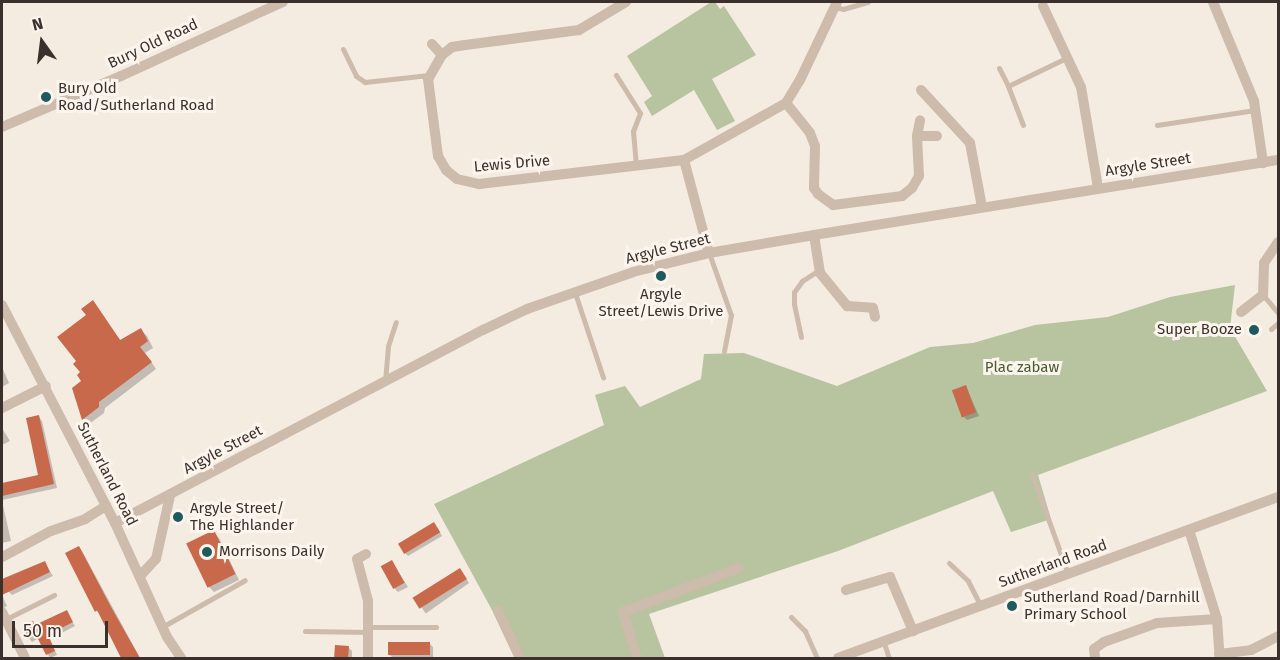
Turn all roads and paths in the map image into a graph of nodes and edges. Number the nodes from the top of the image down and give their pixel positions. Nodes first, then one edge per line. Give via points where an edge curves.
1 (283, 2) edge
2 (626, 2) edge
3 (868, 2) edge
4 (1213, 2) edge
5 (836, 4) edge
6 (1043, 6) dead end
7 (432, 44) dead end
8 (343, 49) dead end
9 (442, 55) junction
10 (1066, 58) junction
11 (999, 68) dead end
12 (429, 75) junction
13 (616, 75) dead end
14 (1008, 86) junction
15 (921, 90) dead end
16 (786, 102) junction
17 (1256, 110) junction
18 (920, 120) dead end
19 (1023, 124) dead end
20 (1157, 125) dead end
21 (2, 127) edge
22 (917, 136) junction
23 (937, 136) dead end
24 (684, 160) junction
25 (1278, 160) edge
26 (1263, 163) junction
27 (636, 165) junction
28 (1098, 188) junction
29 (982, 207) junction
30 (813, 235) junction
31 (1278, 242) edge
32 (709, 253) junction
33 (819, 270) junction
34 (575, 291) junction
35 (1263, 295) junction
36 (2, 305) edge
37 (1241, 312) dead end
38 (1278, 313) edge
39 (875, 317) dead end
40 (396, 322) dead end
41 (1278, 323) edge
42 (1271, 329) dead end
43 (801, 337) dead end
44 (724, 351) dead end
45 (603, 377) dead end
46 (385, 381) junction
47 (46, 386) junction
48 (2, 408) edge
49 (1032, 474) dead end
50 (170, 496) junction
51 (1278, 497) edge
52 (106, 506) junction
53 (115, 523) junction
54 (1189, 530) junction
55 (366, 554) dead end
56 (2, 557) edge
57 (949, 563) dead end
58 (740, 568) dead end
59 (1068, 574) junction
60 (140, 576) junction
61 (245, 580) dead end
62 (846, 590) dead end
63 (54, 595) dead end
64 (981, 607) junction
65 (498, 611) dead end
66 (3, 617) edge
67 (791, 617) dead end
68 (1217, 619) junction
69 (162, 627) junction
70 (436, 627) dead end
71 (368, 630) junction
72 (304, 631) dead end
73 (913, 632) junction
74 (1278, 636) edge
75 (884, 643) junction
76 (1220, 656) edge
77 (25, 658) edge
78 (181, 658) edge
79 (368, 658) edge
80 (520, 658) edge
81 (637, 658) edge
82 (818, 658) edge
83 (838, 658) edge
84 (889, 658) edge
85 (1095, 658) edge

1 - 21 street, Bury Old Road
2 - 9 street via 579,30 465,45
3 - 5 lane via 843,9
4 - 17 street
5 - 16 street, Lewis Drive
6 - 10 street
7 - 9 street
8 - 12 lane via 356,76 366,82
9 - 12 street
10 - 14 lane
10 - 28 street via 1081,87
11 - 14 lane
12 - 27 street, Lewis Drive via 438,156 457,179 479,184
13 - 27 lane via 640,113 633,131
14 - 19 lane
15 - 29 street via 970,143
16 - 22 street via 815,146 814,188 833,205 902,196 912,189 920,167
16 - 24 street, Lewis Drive
17 - 20 lane
17 - 26 street
18 - 22 street
22 - 23 street
24 - 27 street, Lewis Drive
24 - 32 street
25 - 26 street, Argyle Street
26 - 28 street, Argyle Street
28 - 29 street, Argyle Street
29 - 30 street, Argyle Street
30 - 32 street, Argyle Street
30 - 33 street
31 - 35 street via 1264,263
32 - 34 street, Argyle Street
32 - 44 lane via 731,315
33 - 39 street via 847,306 873,308
33 - 43 lane via 802,280 794,292
34 - 45 lane
34 - 46 street, Argyle Street via 527,309
35 - 37 street
35 - 38 lane
36 - 47 street, Sutherland Road
40 - 46 lane via 388,346
41 - 42 lane
46 - 50 street, Argyle Street
47 - 48 street
47 - 52 street, Sutherland Road
49 - 59 lane
50 - 53 street, Argyle Street
50 - 60 street via 156,559
51 - 54 street, Sutherland Road
52 - 53 street, Sutherland Road
52 - 56 street
53 - 60 street, Sutherland Road
54 - 59 street, Sutherland Road
54 - 68 street
55 - 71 street via 357,559 367,590
57 - 64 lane via 968,581
58 - 81 street via 623,612
59 - 64 street, Sutherland Road
60 - 69 street, Sutherland Road
61 - 69 lane
62 - 73 street via 890,577
63 - 66 lane
64 - 73 street, Sutherland Road
65 - 80 street
66 - 77 street
67 - 82 lane via 805,631
68 - 76 street
68 - 85 street via 1157,623 1104,642 1094,649
69 - 78 street, Sutherland Road
70 - 71 lane
71 - 72 lane
71 - 79 street
73 - 75 street, Sutherland Road
74 - 76 street via 1251,650
75 - 83 street, Sutherland Road
75 - 84 lane

